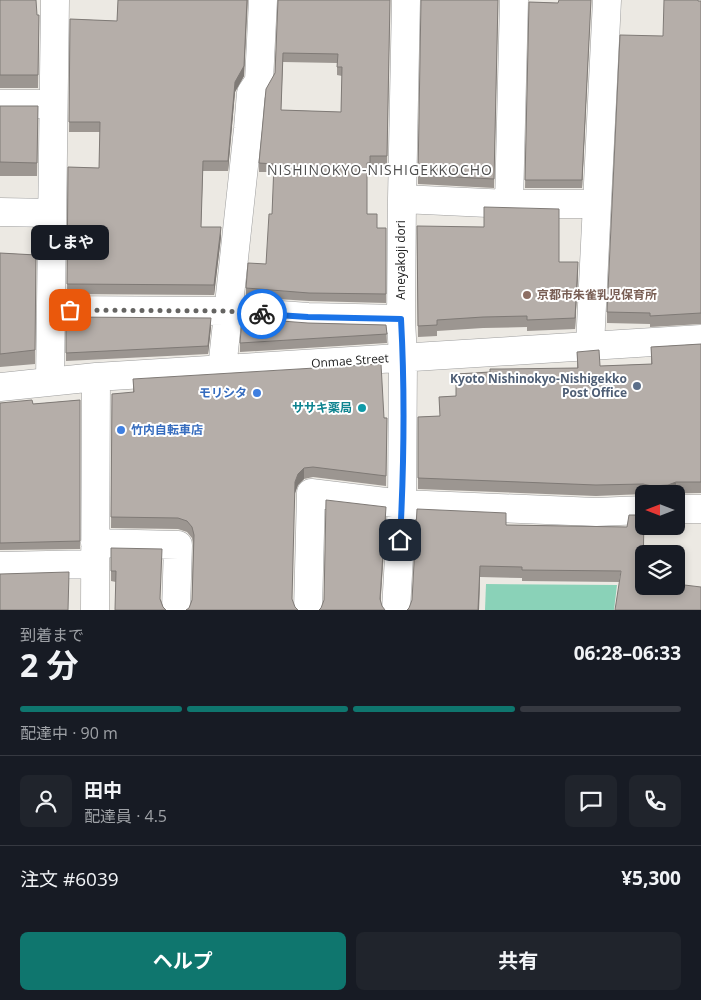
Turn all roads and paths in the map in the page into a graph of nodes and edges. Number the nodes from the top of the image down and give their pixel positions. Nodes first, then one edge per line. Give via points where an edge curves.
1 (55, 0) edge
2 (263, 0) edge
3 (406, 0) edge
4 (514, 0) edge
5 (607, 0) edge
6 (0, 104) edge
7 (53, 104) junction
8 (402, 198) junction
9 (508, 204) junction
10 (596, 204) junction
11 (0, 212) edge
12 (52, 213) junction
13 (51, 310) junction
14 (227, 311) junction
15 (401, 319) junction
16 (701, 339) edge
17 (590, 346) junction
18 (403, 358) junction
19 (222, 369) junction
20 (96, 377) junction
21 (50, 382) junction
22 (0, 387) edge
23 (402, 504) junction
24 (685, 509) edge
25 (701, 509) edge
26 (635, 510) edge
27 (95, 554) junction
28 (0, 566) edge
29 (95, 610) edge
30 (176, 610) edge
31 (308, 610) edge
32 (396, 610) edge

1 - 7 street
2 - 14 street via 259,81 251,93
3 - 8 street, Aneyakoji dori
4 - 9 street
5 - 10 street
6 - 7 street
7 - 12 street
8 - 9 street
8 - 15 street, Aneyakoji dori
9 - 10 street
10 - 17 street
11 - 12 street
12 - 13 street
13 - 14 street
13 - 21 street
14 - 15 street
14 - 19 street
15 - 18 street, Aneyakoji dori
16 - 17 street, Onmae Street
17 - 18 street, Onmae Street
18 - 19 street, Onmae Street
18 - 23 street, Aneyakoji dori
19 - 20 street, Onmae Street
20 - 21 street, Onmae Street
20 - 27 street
21 - 22 street, Onmae Street
23 - 26 street via 596,512
23 - 31 street via 311,493
23 - 32 street, Aneyakoji dori
24 - 25 street
27 - 28 street
27 - 29 street
27 - 30 street via 178,545

